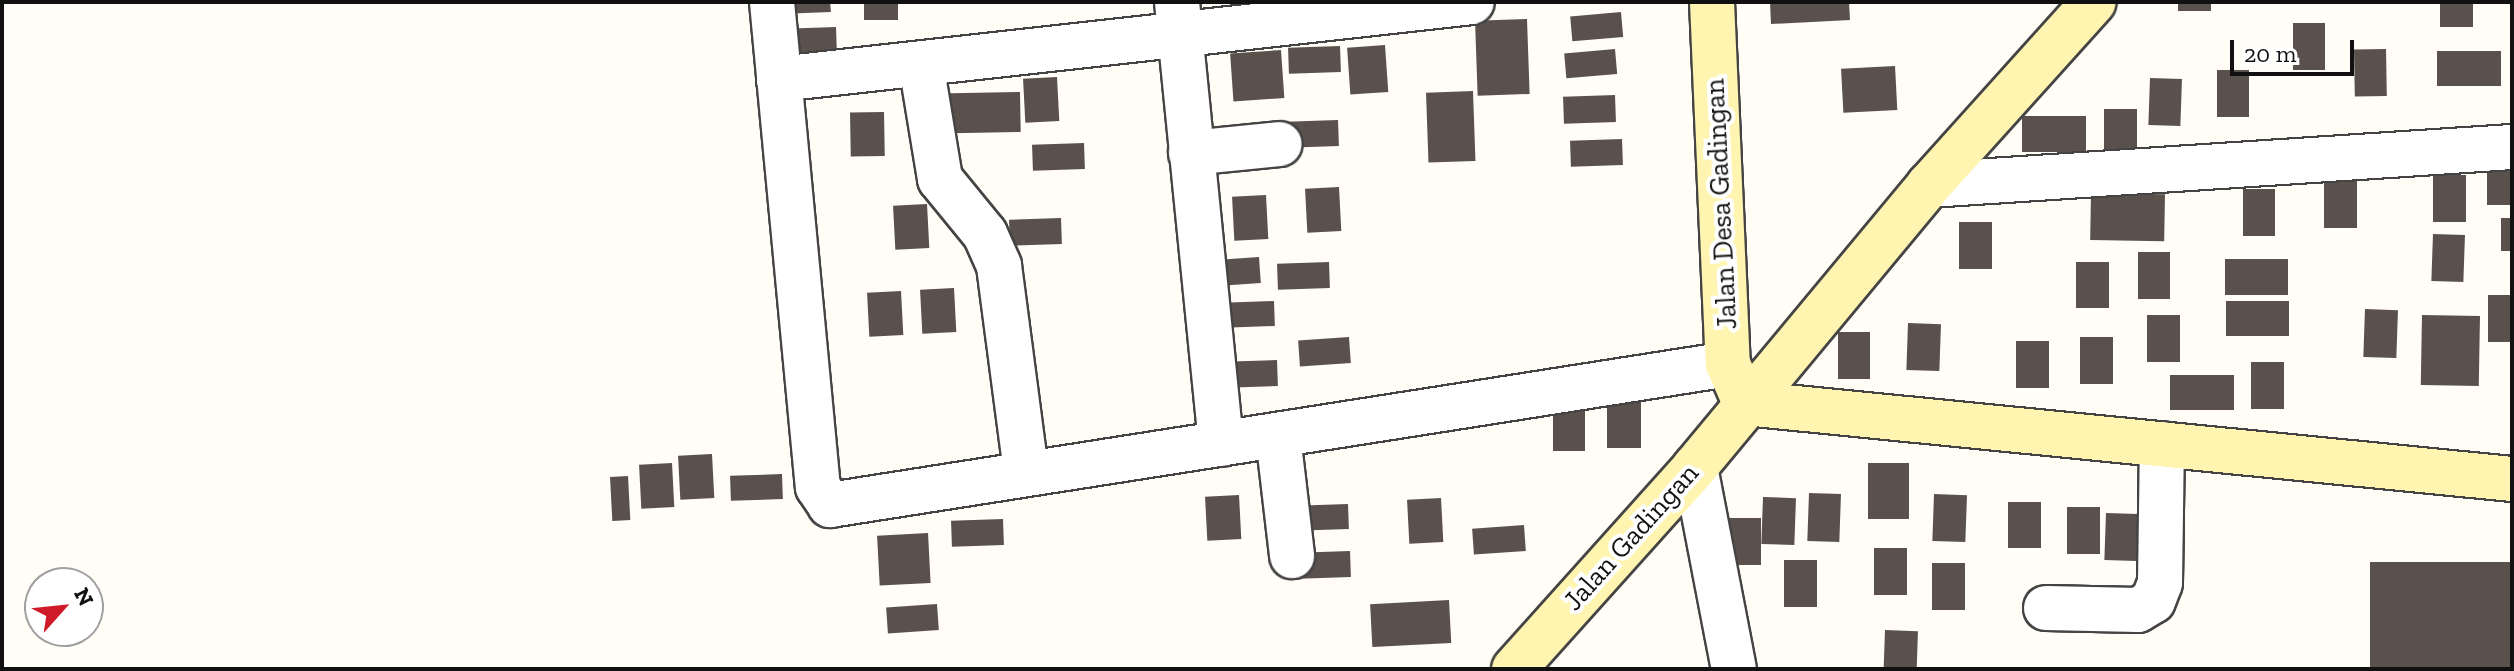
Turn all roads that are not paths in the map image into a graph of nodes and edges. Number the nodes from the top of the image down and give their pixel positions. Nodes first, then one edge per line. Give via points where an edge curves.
1 (772, 2) edge
2 (1472, 2) edge
3 (1712, 2) edge
4 (2094, 2) edge
5 (1179, 19) edge
6 (921, 64) junction
7 (779, 79) junction
8 (1280, 144) dead end
9 (2512, 147) edge
10 (1191, 153) junction
11 (1929, 185) junction
12 (1736, 383) junction
13 (1278, 436) junction
14 (1221, 444) junction
15 (2162, 444) junction
16 (1695, 467) junction
17 (1026, 470) junction
18 (2512, 479) edge
19 (1292, 556) dead end
20 (2046, 608) dead end
21 (1514, 669) edge
22 (1734, 669) edge

1 - 7 street
2 - 5 street
3 - 12 street, Jalan Desa Gadingan
4 - 11 street, Jalan Gadingan
5 - 6 street
5 - 10 street
6 - 7 street
6 - 17 street via 940,179 985,234 999,266
7 - 17 street via 820,494 839,505
8 - 10 street
9 - 11 street
10 - 14 street
11 - 12 street, Jalan Gadingan
12 - 13 street
12 - 15 street
12 - 16 street, Jalan Gadingan
13 - 14 street
13 - 19 street
14 - 17 street
15 - 18 street
15 - 20 street via 2160,583 2153,601 2138,610
16 - 21 street, Jalan Gadingan
16 - 22 street

